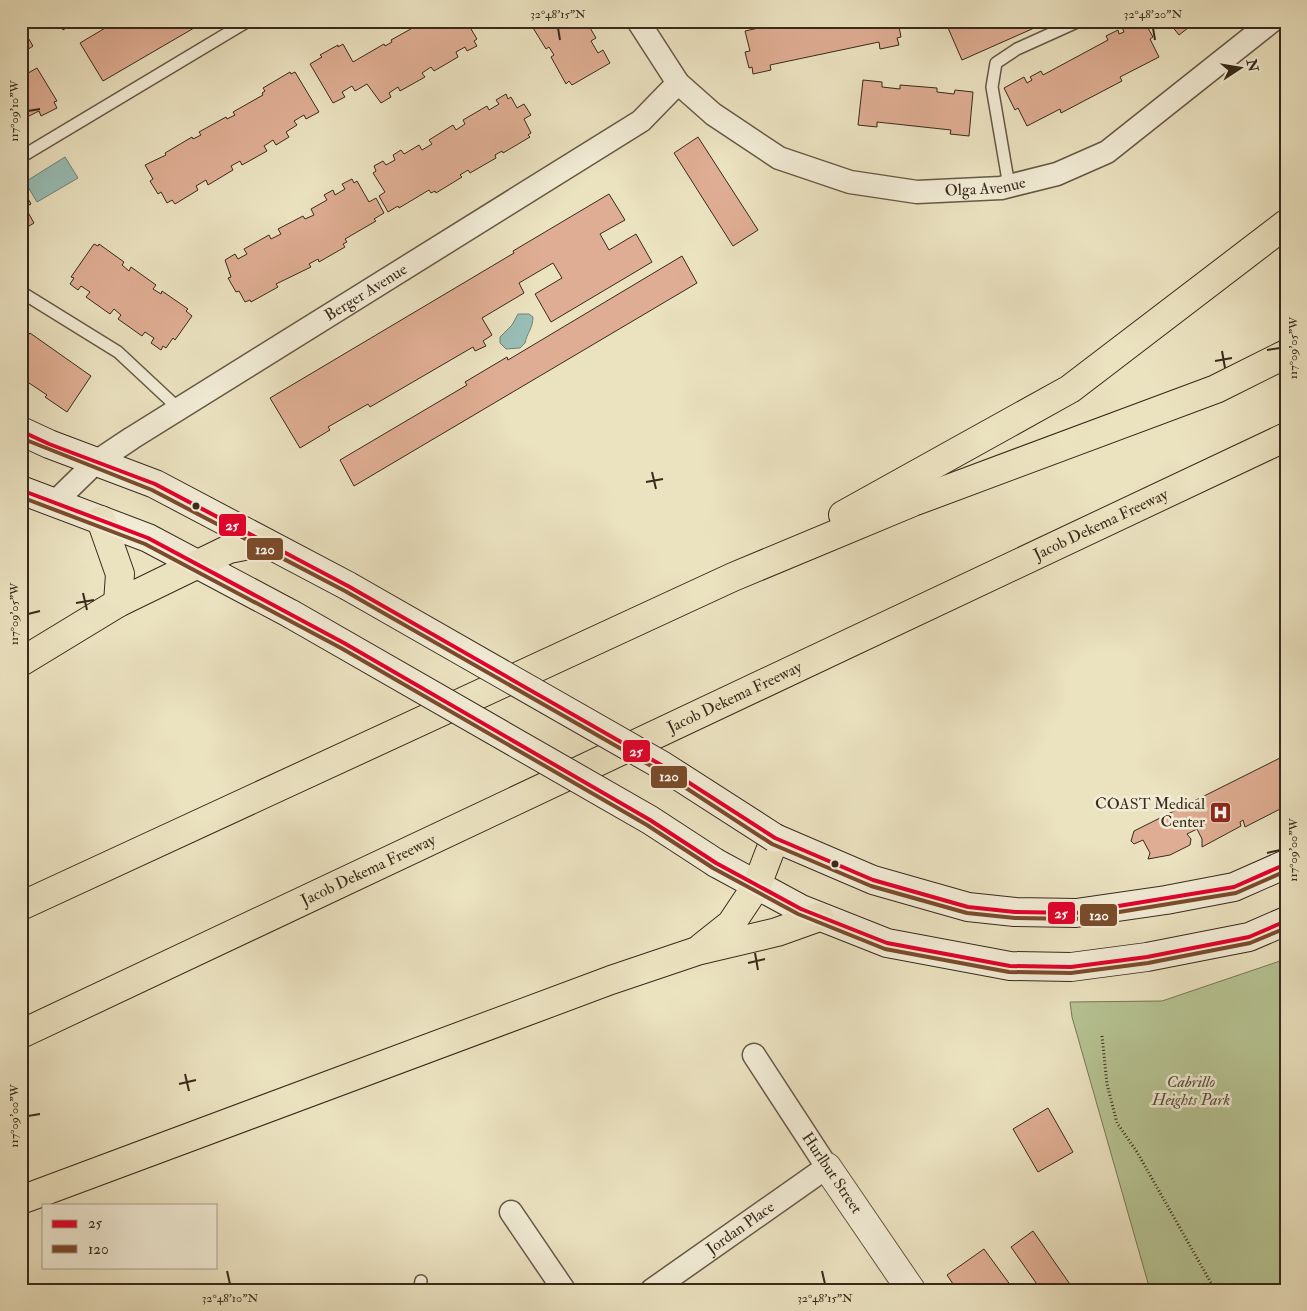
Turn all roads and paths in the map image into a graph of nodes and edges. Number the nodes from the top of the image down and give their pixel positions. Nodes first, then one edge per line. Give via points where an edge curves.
1 (248, 21) edge
2 (638, 21) edge
3 (1078, 21) edge
4 (1272, 21) edge
5 (678, 83) junction
6 (21, 157) edge
7 (1008, 186) junction
8 (1286, 224) edge
9 (21, 292) edge
10 (1286, 354) edge
11 (178, 408) junction
12 (21, 431) edge
13 (1286, 437) edge
14 (96, 462) junction
15 (21, 490) edge
16 (54, 502) junction
17 (101, 520) junction
18 (264, 542) junction
19 (198, 565) junction
20 (733, 577) junction
21 (118, 603) junction
22 (21, 662) edge
23 (775, 838) junction
24 (1286, 864) edge
25 (757, 885) junction
26 (21, 906) edge
27 (819, 917) junction
28 (1286, 921) edge
29 (697, 951) junction
30 (21, 1034) edge
31 (1102, 1036) dead end
32 (754, 1055) dead end
33 (827, 1167) junction
34 (21, 1200) edge
35 (511, 1212) dead end
36 (564, 1290) edge
37 (652, 1290) edge
38 (910, 1290) edge
39 (1215, 1290) edge

1 - 6 lane
2 - 5 street, Olga Avenue
3 - 7 lane via 1017,49 996,63 992,87
4 - 7 street, Olga Avenue via 1107,152 1057,174
5 - 7 street, Olga Avenue via 713,114 779,158 850,182 917,192
5 - 11 street, Berger Avenue via 641,121
8 - 20 highway via 1070,389
9 - 11 lane via 118,352
10 - 20 highway via 1216,389 913,502
11 - 14 street, Berger Avenue
12 - 14 main road
13 - 30 highway, Jacob Dekema Freeway
14 - 16 street, Berger Avenue
14 - 18 main road via 155,484
15 - 16 main road
16 - 17 main road
17 - 19 main road via 148,538
17 - 21 highway via 120,574
18 - 19 highway via 230,550
18 - 23 main road, bridge via 348,586 663,766
19 - 21 highway
19 - 25 main road, bridge via 291,614
20 - 26 highway
21 - 22 highway
23 - 24 main road via 873,880 968,907 1014,912 1076,913 1234,887
23 - 25 highway
25 - 27 main road
25 - 29 highway via 731,924
27 - 28 main road via 887,943 974,961 1010,966 1071,967 1147,957 1249,937
27 - 29 highway via 777,932
29 - 34 highway via 611,980
31 - 39 path via 1107,1084 1117,1123 1137,1152
32 - 33 street, Hurlbut Street
33 - 37 street, Jordan Place
33 - 38 main road, Hurlbut Street
35 - 36 street

